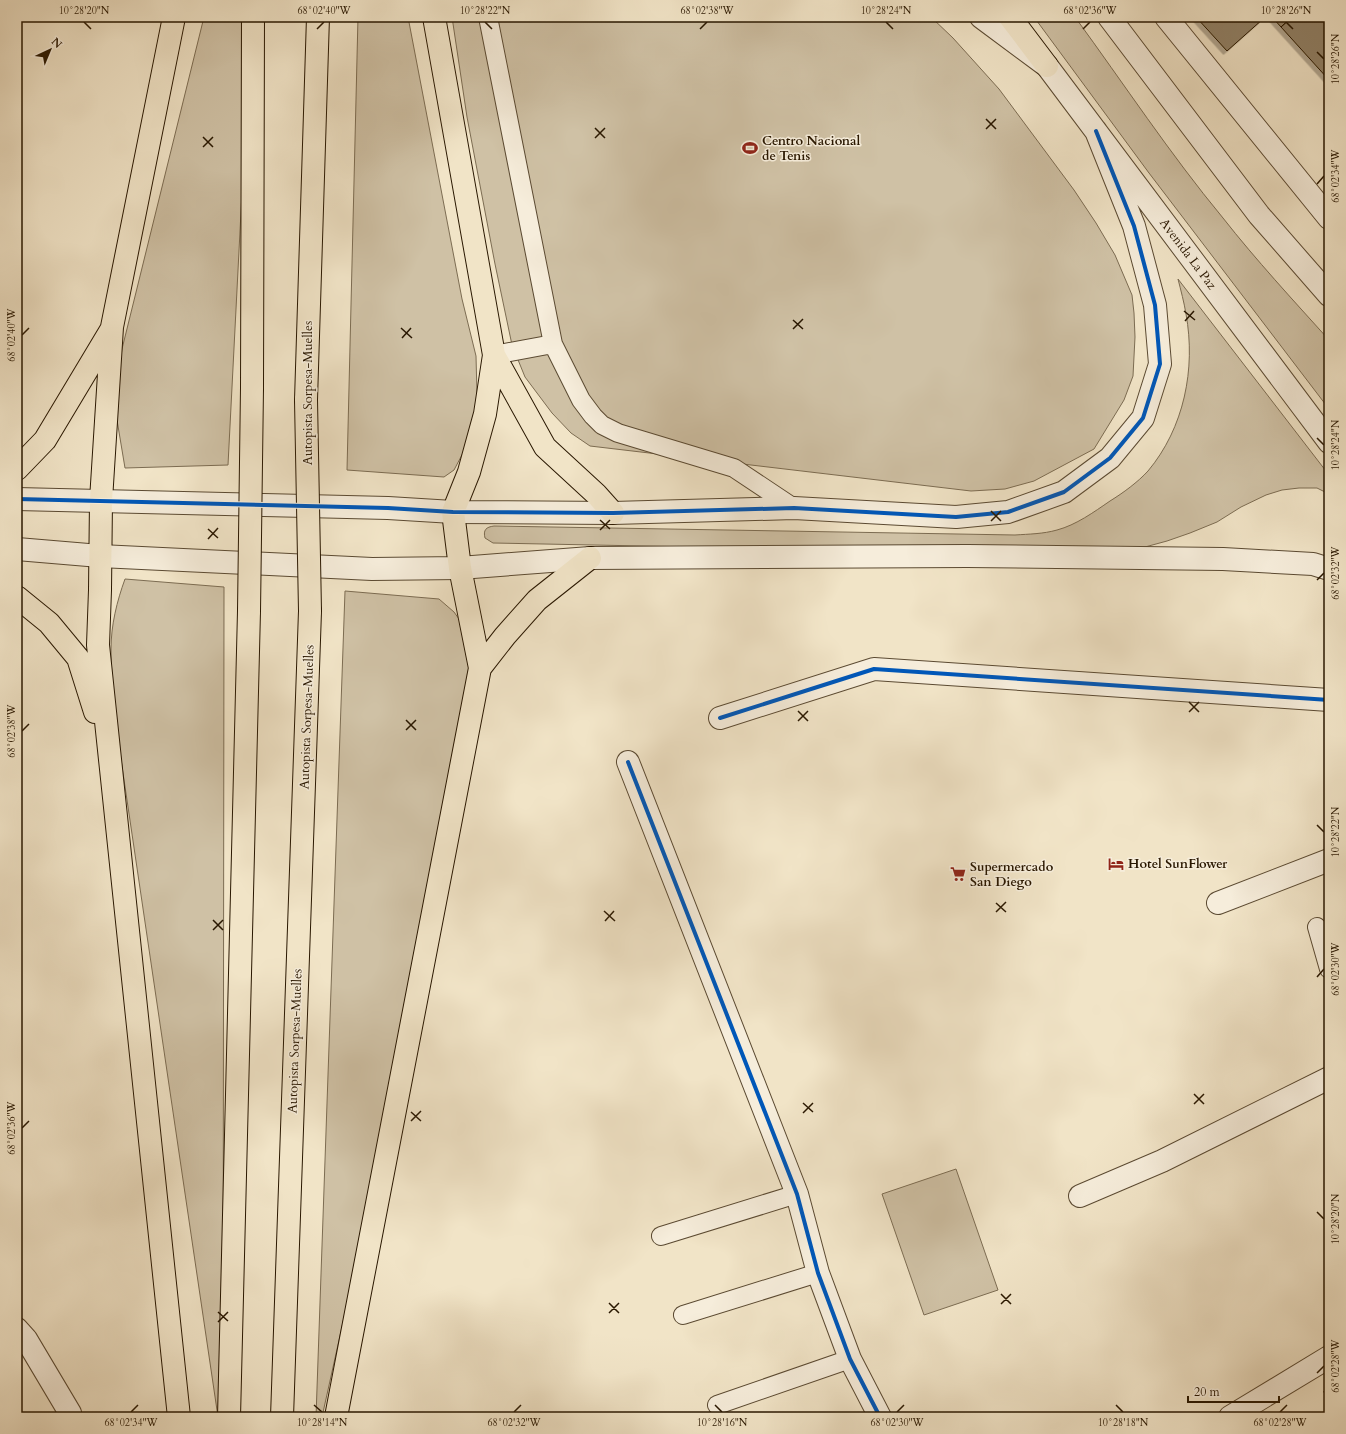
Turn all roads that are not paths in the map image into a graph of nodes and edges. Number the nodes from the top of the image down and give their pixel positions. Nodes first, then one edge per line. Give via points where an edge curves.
1 (174, 17) edge
2 (253, 17) edge
3 (318, 17) edge
4 (434, 17) edge
5 (488, 17) edge
6 (981, 17) edge
7 (1010, 17) edge
8 (1109, 17) edge
9 (1166, 17) edge
10 (1047, 66) junction
11 (1096, 131) junction
12 (1329, 218) edge
13 (1329, 295) edge
14 (112, 327) junction
15 (553, 344) junction
16 (494, 355) junction
17 (1329, 442) edge
18 (17, 469) edge
19 (17, 499) edge
20 (101, 500) junction
21 (794, 508) junction
22 (453, 512) junction
23 (613, 513) junction
24 (17, 549) edge
25 (100, 556) junction
26 (590, 558) junction
27 (460, 568) junction
28 (1329, 569) edge
29 (17, 597) edge
30 (480, 668) junction
31 (1329, 700) edge
32 (720, 718) dead end
33 (108, 753) junction
34 (628, 762) dead end
35 (1329, 860) edge
36 (1218, 903) dead end
37 (1317, 927) dead end
38 (1329, 969) edge
39 (1329, 1078) edge
40 (797, 1194) junction
41 (1080, 1196) dead end
42 (661, 1236) dead end
43 (818, 1273) junction
44 (683, 1315) dead end
45 (17, 1329) edge
46 (1329, 1357) edge
47 (850, 1359) junction
48 (717, 1405) dead end
49 (71, 1417) edge
50 (179, 1417) edge
51 (229, 1417) edge
52 (282, 1417) edge
53 (336, 1417) edge
54 (880, 1417) edge
55 (1230, 1417) edge

1 - 14 main road
2 - 51 main road, bridge via 249,612
3 - 52 main road, Autopista Sorpesa-Muelles, bridge via 306,400 310,611
4 - 16 main road
5 - 15 lane
6 - 10 street, Avenida La Paz
7 - 10 main road
8 - 13 street via 1259,215
9 - 12 street
10 - 11 street, Avenida La Paz
11 - 17 street, Avenida La Paz
11 - 21 street via 1134,226 1155,305 1160,364 1143,418 1110,458 1064,492 1008,512 956,517
14 - 18 main road via 45,440
14 - 20 main road
15 - 16 lane
15 - 21 lane via 581,400 602,425 618,433 734,468
16 - 22 main road via 485,414 469,472
16 - 23 main road via 545,447
19 - 20 street
20 - 22 street
20 - 25 main road
21 - 23 street
22 - 23 street
22 - 27 main road
24 - 25 street
25 - 27 street via 372,569
25 - 33 main road via 98,645
26 - 27 street
26 - 28 street via 967,556 1223,559 1313,564
26 - 30 main road via 537,600
27 - 30 main road
29 - 33 main road via 49,623 78,658
30 - 53 main road
31 - 32 street via 874,669
33 - 50 main road
34 - 40 street
35 - 36 street
37 - 38 lane
39 - 41 street via 1162,1161
40 - 42 lane
40 - 43 street
43 - 44 lane
43 - 47 street
45 - 49 street via 26,1339
46 - 55 street
47 - 48 lane
47 - 54 street

